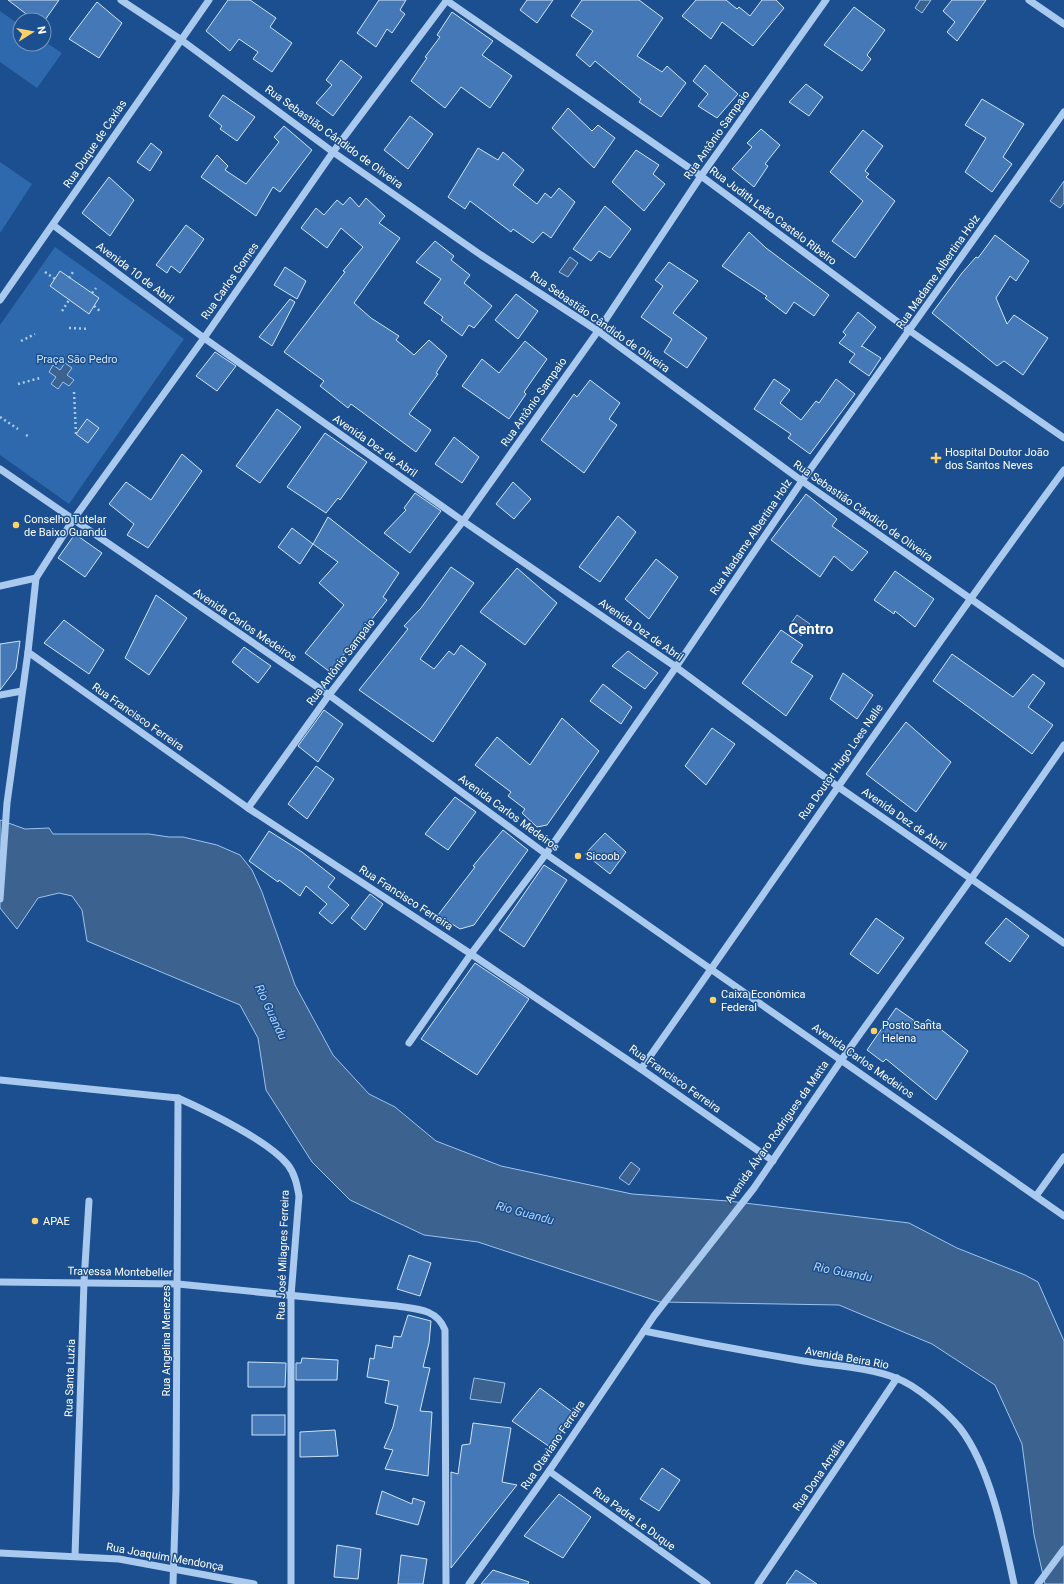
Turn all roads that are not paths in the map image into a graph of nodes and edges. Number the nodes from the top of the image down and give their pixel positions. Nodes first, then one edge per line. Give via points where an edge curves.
1 (121, 0) edge
2 (209, 0) edge
3 (447, 0) edge
4 (826, 0) edge
5 (1029, 0) edge
6 (1064, 24) edge
7 (180, 39) junction
8 (1064, 112) edge
9 (333, 152) junction
10 (701, 176) junction
11 (53, 225) junction
12 (0, 300) edge
13 (598, 331) junction
14 (910, 331) junction
15 (204, 338) junction
16 (1064, 438) edge
17 (0, 469) edge
18 (1064, 470) edge
19 (802, 481) junction
20 (74, 520) junction
21 (463, 521) junction
22 (36, 578) junction
23 (0, 586) edge
24 (969, 599) junction
25 (28, 652) junction
26 (1064, 664) edge
27 (676, 667) junction
28 (22, 691) junction
29 (0, 695) edge
30 (329, 695) junction
31 (1064, 745) edge
32 (837, 786) junction
33 (248, 808) junction
34 (546, 854) junction
35 (971, 879) junction
36 (0, 899) edge
37 (1064, 943) edge
38 (471, 954) junction
39 (711, 969) junction
40 (408, 1043) dead end
41 (842, 1059) junction
42 (641, 1069) junction
43 (0, 1080) edge
44 (178, 1098) junction
45 (1064, 1157) edge
46 (773, 1161) junction
47 (1036, 1196) junction
48 (89, 1201) dead end
49 (1064, 1216) edge
50 (0, 1282) edge
51 (84, 1282) junction
52 (178, 1284) junction
53 (291, 1296) junction
54 (654, 1316) joint
55 (644, 1331) junction
56 (897, 1378) junction
57 (549, 1471) junction
58 (1064, 1549) edge
59 (0, 1553) edge
60 (75, 1556) junction
61 (173, 1568) junction
62 (1039, 1583) edge
63 (173, 1584) edge
64 (254, 1584) edge
65 (291, 1584) edge
66 (446, 1584) edge
67 (469, 1584) edge
68 (706, 1584) edge
69 (758, 1584) edge
70 (1014, 1584) edge

1 - 7 street, Rua Sebastião Cândido de Oliveira
2 - 7 street, Rua Duque de Caxias
3 - 9 street, Rua Carlos Gomes
3 - 10 street, Rua Judith Leão Castelo Ribeiro
4 - 10 street, Rua Antônio Sampaio
5 - 6 street
7 - 9 street, Rua Sebastião Cândido de Oliveira
7 - 11 street, Rua Duque de Caxias
8 - 14 street, Rua Madame Albertina Holz
9 - 13 street, Rua Sebastião Cândido de Oliveira
9 - 15 street, Rua Carlos Gomes
10 - 13 street, Rua Antônio Sampaio
10 - 14 street, Rua Judith Leão Castelo Ribeiro
11 - 12 street, Rua Duque de Caxias
11 - 15 street, Avenida 10 de Abril
13 - 19 street, Rua Sebastião Cândido de Oliveira
13 - 21 street, Rua Antônio Sampaio
14 - 16 street, Rua Judith Leão Castelo Ribeiro
14 - 19 street, Rua Madame Albertina Holz
15 - 20 street, Rua Carlos Gomes
15 - 21 street, Avenida Dez de Abril
17 - 20 street, Avenida Carlos Medeiros
18 - 24 street, Rua Doutor Hugo Loes Nalle
19 - 24 street, Rua Sebastião Cândido de Oliveira
19 - 27 street, Rua Madame Albertina Holz
20 - 22 street, Rua Carlos Gomes
20 - 30 street, Avenida Carlos Medeiros
21 - 27 street, Avenida Dez de Abril
21 - 30 street, Rua Antônio Sampaio
22 - 23 street
22 - 25 street
24 - 26 street, Rua Sebastião Cândido de Oliveira
24 - 32 street, Rua Doutor Hugo Loes Nalle
25 - 28 street
25 - 33 street, Rua Francisco Ferreira
27 - 32 street, Avenida Dez de Abril
27 - 34 street, Rua Madame Albertina Holz
28 - 29 street
28 - 36 street via 8,803
30 - 33 street, Rua Antônio Sampaio
30 - 34 street, Avenida Carlos Medeiros
31 - 35 street, Avenida Álvaro Rodrigues da Matta
32 - 35 street, Avenida Dez de Abril
32 - 39 street, Rua Doutor Hugo Loes Nalle
33 - 38 street, Rua Francisco Ferreira
34 - 38 street, Rua Madame Albertina Holz
34 - 39 street, Avenida Carlos Medeiros
35 - 37 street, Avenida Dez de Abril
35 - 41 street, Avenida Álvaro Rodrigues da Matta
38 - 40 street, Rua Madame Albertina Holz
38 - 42 street, Rua Francisco Ferreira
39 - 41 street, Avenida Carlos Medeiros
39 - 42 street, Rua Doutor Hugo Loes Nalle
41 - 46 street, Avenida Álvaro Rodrigues da Matta
41 - 47 street, Avenida Carlos Medeiros
42 - 46 street, Rua Francisco Ferreira
43 - 44 street, Rua José Milagres Ferreira
44 - 52 street, Rua Angelina Menezes
44 - 53 street, Rua José Milagres Ferreira via 264,1144 289,1166 299,1196
45 - 47 street
46 - 54 street, Avenida Álvaro Rodrigues da Matta
47 - 49 street, Avenida Carlos Medeiros
48 - 51 street, Rua Santa Luzia
50 - 51 street, Travessa Montebeller
51 - 52 street, Travessa Montebeller
51 - 60 street, Rua Santa Luzia
52 - 53 street, Travessa Montebeller
52 - 61 street, Rua Angelina Menezes
53 - 65 street, Rua José Milagres Ferreira
53 - 66 street, Travessa Montebeller via 413,1309 431,1313 441,1320 445,1330
54 - 55 street, Rua Otaviano Ferreira
55 - 56 street, Avenida Beira Rio
55 - 57 street, Rua Otaviano Ferreira
56 - 69 street, Rua Dona Amália
56 - 70 street, Avenida Beira Rio via 932,1400 960,1428 979,1460
57 - 67 street, Rua Otaviano Ferreira
57 - 68 street, Rua Padre Le Duque
58 - 62 street
59 - 60 street, Rua Joaquim Mendonça
60 - 61 street, Rua Joaquim Mendonça via 120,1559
61 - 63 street, Rua Angelina Menezes
61 - 64 street, Rua Joaquim Mendonça

